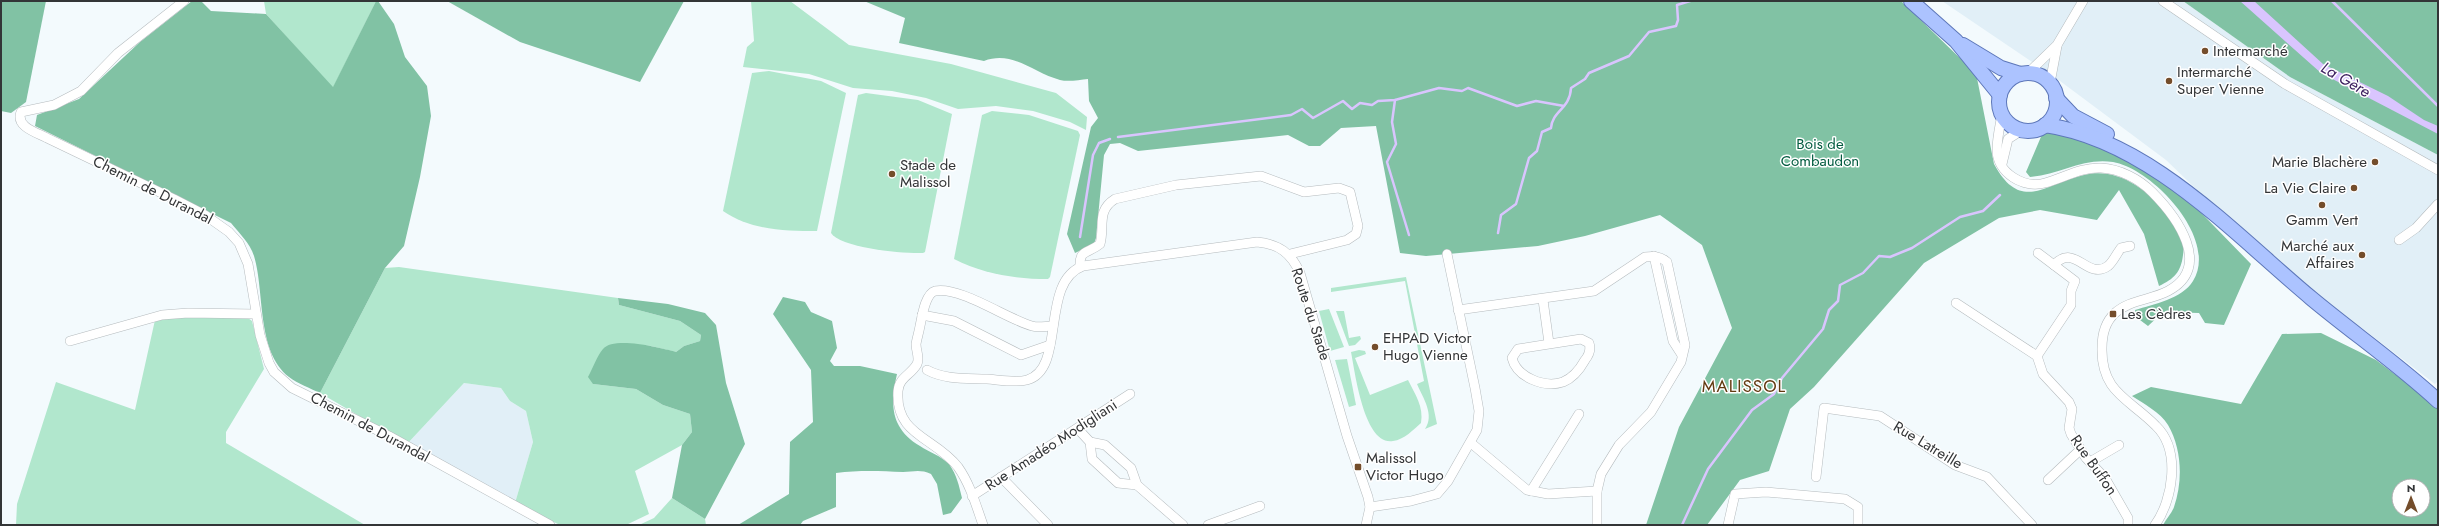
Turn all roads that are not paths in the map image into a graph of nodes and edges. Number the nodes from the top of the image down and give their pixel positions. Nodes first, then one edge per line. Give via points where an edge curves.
1 (184, 1) edge
2 (1912, 1) edge
3 (2083, 1) edge
4 (2163, 1) edge
5 (1956, 41) junction
6 (2057, 44) junction
7 (2024, 74) junction
8 (2050, 83) junction
9 (2000, 95) junction
10 (2056, 98) junction
11 (2002, 114) junction
12 (2045, 125) junction
13 (2022, 130) junction
14 (2002, 164) junction
15 (2438, 170) edge
16 (2197, 199) junction
17 (2438, 204) edge
18 (2399, 240) dead end
19 (2130, 246) dead end
20 (2038, 253) dead end
21 (1290, 254) junction
22 (1448, 254) dead end
23 (2054, 265) junction
24 (1080, 267) junction
25 (1543, 300) junction
26 (1956, 303) dead end
27 (1458, 310) junction
28 (256, 314) junction
29 (922, 315) junction
30 (1053, 326) junction
31 (70, 341) dead end
32 (1549, 343) junction
33 (1050, 345) junction
34 (2037, 356) junction
35 (927, 370) dead end
36 (2424, 388) junction
37 (1130, 394) dead end
38 (2438, 395) edge
39 (2438, 401) edge
40 (1579, 414) dead end
41 (1078, 429) junction
42 (1090, 442) junction
43 (1471, 443) junction
44 (2119, 445) dead end
45 (2080, 450) junction
46 (2090, 462) junction
47 (1001, 477) junction
48 (1816, 477) dead end
49 (2048, 480) dead end
50 (1137, 485) junction
51 (1531, 491) junction
52 (1597, 491) junction
53 (972, 496) junction
54 (1260, 506) dead end
55 (1370, 507) junction
56 (550, 525) edge
57 (983, 525) edge
58 (1048, 525) edge
59 (1183, 525) edge
60 (1208, 525) edge
61 (1366, 525) edge
62 (1597, 525) edge
63 (1728, 525) edge
64 (1858, 525) edge
65 (2032, 525) edge
66 (2128, 525) edge
67 (2155, 525) edge

1 - 28 street, Chemin de Durandal via 118,53 81,91 54,105 26,110 19,116 24,126 205,215 229,232 238,243 248,264
2 - 5 main road
3 - 6 street
4 - 15 street via 2285,84
5 - 7 main road via 2001,68
5 - 9 main road
6 - 7 street
6 - 8 street
7 - 8 main road via 2040,76
7 - 9 main road via 2007,82
8 - 10 main road
9 - 11 main road via 1999,105
10 - 12 main road via 2054,113
10 - 16 main road via 2072,116 2154,158 2180,180
11 - 13 main road via 2014,127
11 - 14 street via 1997,149
12 - 13 main road via 2030,131
12 - 16 main road via 2065,128 2088,136 2126,154 2164,175
13 - 14 street via 2008,139
14 - 67 street via 2011,177 2019,182 2036,185 2089,169 2119,172 2139,181 2152,193 2178,223 2186,239 2190,258 2186,273 2179,283 2169,291 2120,308 2106,325 2102,339 2103,367 2108,380 2126,401 2157,427 2168,448 2171,490 2164,512
16 - 36 main road via 2324,308
17 - 18 street via 2416,228
19 - 23 street via 2121,248 2108,265 2100,269 2091,269 2078,260 2066,257 2060,258
20 - 23 street
21 - 24 street, Route du Stade via 1275,245 1257,242
21 - 24 street via 1347,240 1356,234 1358,226 1350,192 1339,188 1304,192 1260,176 1176,185 1115,199 1108,203 1102,214 1100,244 1081,254
21 - 55 street, Route du Stade via 1300,273 1318,328
22 - 27 street
23 - 34 street via 2075,282 2071,291 2071,305
24 - 30 street via 1068,275 1062,287
25 - 27 street
25 - 32 street
25 - 52 street via 1594,291 1645,257 1654,256 1667,262 1685,337 1681,362 1651,412 1619,445 1602,474
26 - 34 street
27 - 43 street via 1479,410 1477,430
28 - 31 street via 162,315
28 - 56 street, Chemin de Durandal via 264,349 274,372 292,388 389,436
29 - 30 street via 930,295 937,291 974,300 1033,326
29 - 33 street via 954,321 1021,354
29 - 53 street via 916,366 904,376 898,389 898,403 903,420 914,433 937,446 952,460 964,477
30 - 33 street
32 - 32 street via 1580,339 1589,343 1589,354 1582,366 1564,382 1541,383 1527,377 1512,358 1518,349
33 - 35 street via 1042,370 1028,380 948,376
34 - 45 street, Rue Buffon via 2043,374 2070,402 2072,416 2069,428
36 - 38 main road
36 - 39 main road
37 - 41 street, Rue Amadéo Modigliani
40 - 51 street
41 - 42 street
41 - 47 street, Rue Amadéo Modigliani
42 - 50 street via 1105,445 1131,468
42 - 50 street via 1092,459 1118,483
43 - 51 street via 1521,486
43 - 55 street via 1437,494
44 - 46 street
45 - 46 street, Rue Buffon
45 - 49 street
46 - 66 street, Rue Buffon via 2105,478 2128,518
47 - 53 street, Rue Amadéo Modigliani
47 - 58 street
48 - 65 street, Rue Latreille via 1824,408 1880,416 1955,465 1987,477
50 - 59 street
51 - 52 street via 1548,494
52 - 62 street
53 - 57 street
54 - 60 street
55 - 61 street
63 - 64 street via 1735,494 1766,492 1854,503 1858,507

